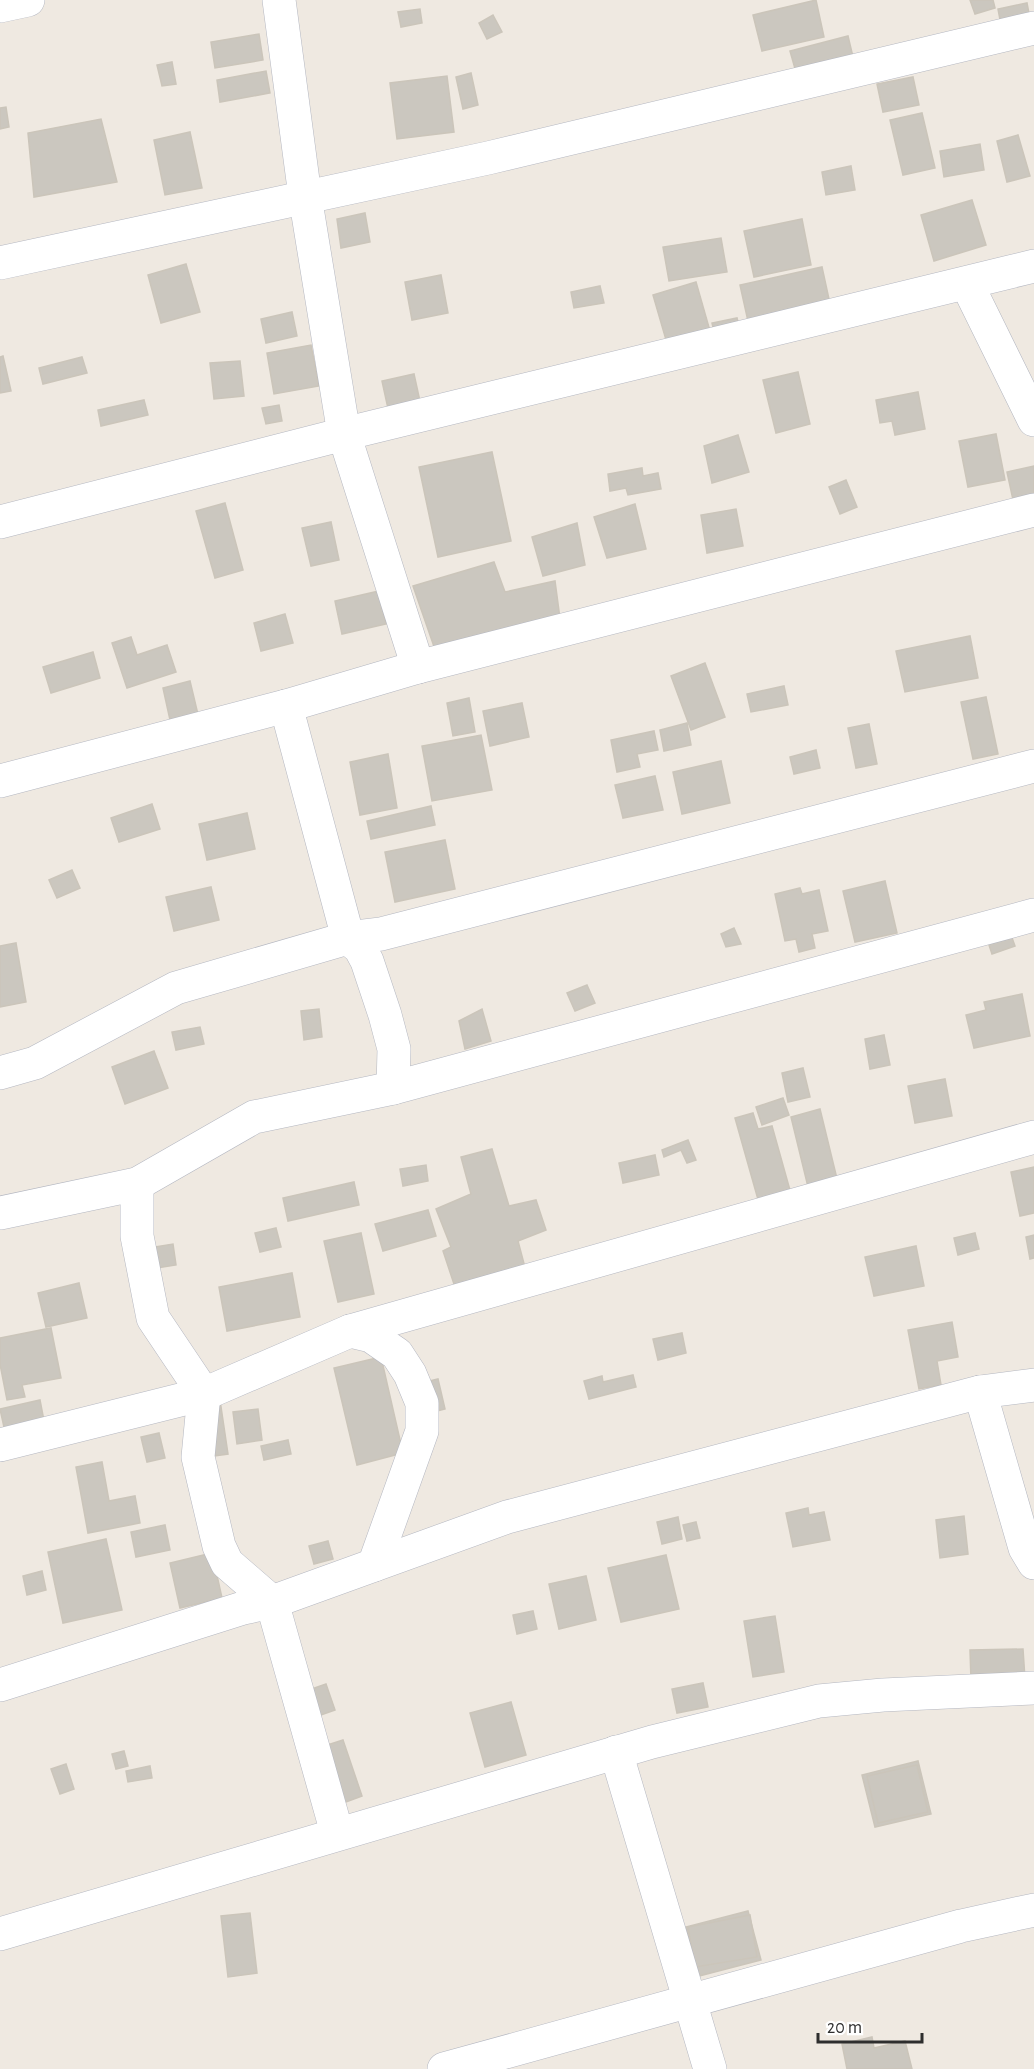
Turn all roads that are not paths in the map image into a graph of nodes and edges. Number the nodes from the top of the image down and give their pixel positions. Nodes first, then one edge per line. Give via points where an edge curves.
1 (28, 0) edge
2 (279, 0) edge
3 (0, 6) edge
4 (1034, 28) edge
5 (305, 196) junction
6 (0, 263) edge
7 (1034, 266) edge
8 (967, 284) junction
9 (1034, 420) edge
10 (344, 434) junction
11 (1034, 510) edge
12 (0, 522) edge
13 (417, 668) junction
14 (286, 706) junction
15 (1034, 766) edge
16 (0, 781) edge
17 (1034, 915) edge
18 (348, 938) junction
19 (0, 1073) edge
20 (393, 1088) junction
21 (1034, 1137) edge
22 (137, 1184) junction
23 (0, 1213) edge
24 (350, 1331) junction
25 (1034, 1385) edge
26 (980, 1392) junction
27 (204, 1394) junction
28 (0, 1445) edge
29 (1034, 1563) edge
30 (374, 1565) junction
31 (272, 1602) junction
32 (0, 1685) edge
33 (1034, 1688) edge
34 (616, 1752) junction
35 (337, 1833) junction
36 (1034, 1910) edge
37 (0, 1934) edge
38 (688, 2000) junction
39 (444, 2069) edge
40 (710, 2069) edge

1 - 3 street
2 - 5 street
4 - 5 street via 488,158
5 - 6 street
5 - 10 street
7 - 8 street
8 - 9 street
8 - 10 street
10 - 12 street
10 - 13 street
11 - 13 street
13 - 14 street
14 - 16 street
14 - 18 street
15 - 18 street via 381,934
17 - 20 street
18 - 19 street via 176,988 35,1063
18 - 20 street via 368,961 385,1015 394,1049
20 - 22 street via 254,1117
21 - 24 street
22 - 23 street
22 - 27 street via 137,1236 153,1318
24 - 27 street
24 - 30 street via 371,1336 397,1354 422,1403 422,1431
25 - 26 street
26 - 29 street via 1025,1548
26 - 30 street via 507,1517
27 - 28 street
27 - 31 street via 198,1457 219,1546 227,1563
30 - 31 street
31 - 32 street
31 - 35 street
33 - 34 street via 819,1701
34 - 35 street
34 - 38 street
35 - 37 street
36 - 38 street
38 - 39 street
38 - 40 street

